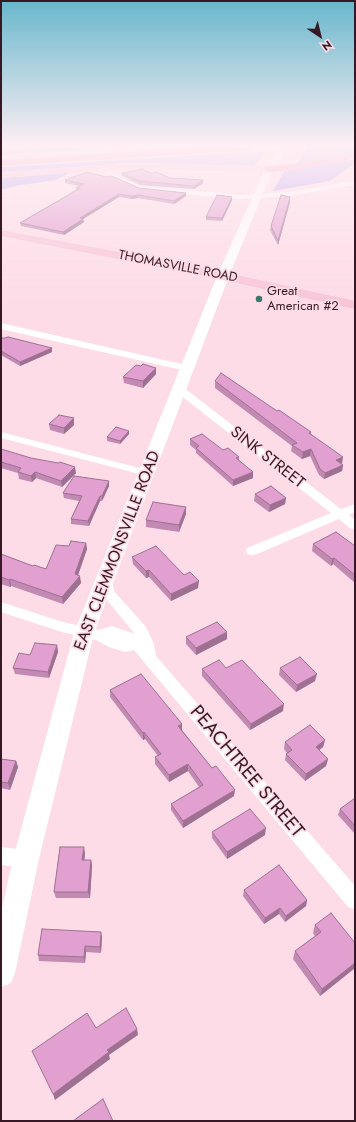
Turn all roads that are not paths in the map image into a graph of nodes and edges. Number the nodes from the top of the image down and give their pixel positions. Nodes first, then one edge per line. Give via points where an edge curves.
1 (256, 199) edge
2 (1, 233) edge
3 (223, 276) junction
4 (355, 305) edge
5 (1, 326) edge
6 (186, 368) junction
7 (179, 389) junction
8 (1, 435) edge
9 (147, 473) junction
10 (355, 508) edge
11 (340, 514) junction
12 (355, 526) edge
13 (252, 551) dead end
14 (105, 580) junction
15 (1, 607) edge
16 (92, 635) junction
17 (149, 658) junction
18 (1, 856) edge
19 (26, 859) junction
20 (355, 900) edge
21 (1, 973) edge

1 - 3 main road, EAST CLEMMONSVILLE ROAD
2 - 3 main road, THOMASVILLE ROAD
3 - 4 main road, THOMASVILLE ROAD
3 - 6 main road, EAST CLEMMONSVILLE ROAD
5 - 6 street
6 - 7 main road, EAST CLEMMONSVILLE ROAD
7 - 9 main road, EAST CLEMMONSVILLE ROAD
7 - 11 street, SINK STREET
8 - 9 street
9 - 14 main road, EAST CLEMMONSVILLE ROAD
10 - 11 street
11 - 12 street, SINK STREET
11 - 13 street
14 - 16 main road, EAST CLEMMONSVILLE ROAD
14 - 17 street via 108,593 141,631 147,644
15 - 16 street, PEACHTREE STREET
16 - 17 street, PEACHTREE STREET via 125,646 137,644
16 - 19 main road, EAST CLEMMONSVILLE ROAD
17 - 20 street, PEACHTREE STREET
18 - 19 street
19 - 21 main road, EAST CLEMMONSVILLE ROAD

